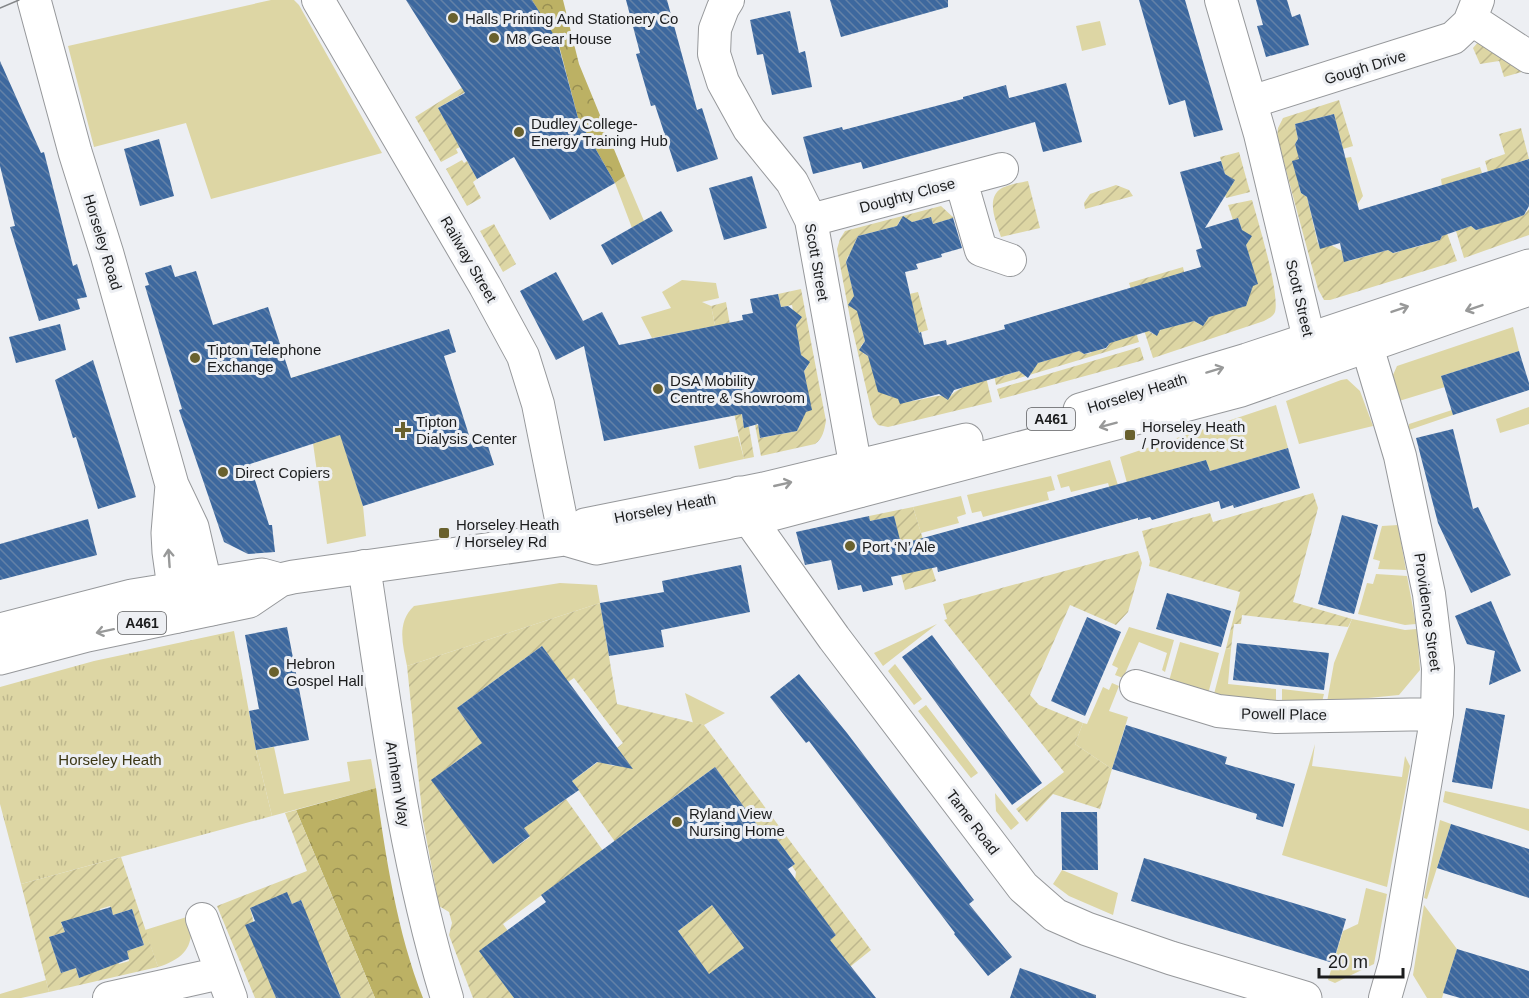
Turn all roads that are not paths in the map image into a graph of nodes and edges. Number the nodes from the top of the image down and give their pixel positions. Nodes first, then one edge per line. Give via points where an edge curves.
1 (318, 0) edge
2 (728, 0) edge
3 (1221, 0) edge
4 (36, 10) edge
5 (1474, 10) edge
6 (1529, 57) edge
7 (1251, 102) junction
8 (1002, 170) dead end
9 (961, 181) junction
10 (811, 220) junction
11 (1010, 260) dead end
12 (1523, 276) edge
13 (1339, 343) junction
14 (858, 479) junction
15 (172, 485) junction
16 (744, 507) junction
17 (575, 532) junction
18 (364, 566) junction
19 (209, 597) junction
20 (176, 603) junction
21 (0, 630) edge
22 (0, 658) edge
23 (1137, 684) dead end
24 (1437, 714) junction
25 (202, 919) dead end
26 (226, 985) edge
27 (109, 998) edge
28 (447, 998) edge
29 (1305, 998) edge
30 (1385, 998) edge

1 - 17 street, Railway Street via 523,356
2 - 10 street, Scott Street via 715,29 714,54 723,82 749,129 792,182
3 - 7 street, Scott Street
4 - 15 main road, Horseley Road
5 - 6 street, Gough Drive
5 - 7 street, Gough Drive via 1454,39
7 - 13 street, Scott Street
8 - 9 street, Doughty Close
9 - 10 street, Doughty Close
9 - 11 street via 981,250
10 - 14 street, Scott Street
12 - 13 main road, Horseley Heath / A461
14 -> 13 main road, Horseley Heath / A461 via 1247,360
13 -> 14 main road, Horseley Heath / A461 via 1240,390 898,481
13 - 24 street, Providence Street via 1400,456 1429,594 1438,668
14 - 16 main road, Horseley Heath / A461
15 - 19 main road, Horseley Road via 189,518
20 -> 15 main road, Horseley Road via 168,533
16 - 17 main road, Horseley Heath / A461 via 596,548
16 - 29 main road, Tame Road via 834,638 1023,887 1055,915 1087,929
17 - 18 main road, Horseley Heath / A461
18 - 19 main road, Horseley Heath / A461 via 280,580 249,601
18 - 28 street, Arnhem Way via 409,848 428,937
19 - 20 main road, Horseley Heath / A461
20 - 21 main road, Horseley Heath / A461 via 106,602
20 -> 22 main road, Horseley Heath / A461 via 87,635
23 - 24 street, Powell Place via 1218,711 1276,717
24 - 30 street, Providence Street via 1395,963
25 - 26 street
26 - 27 street

